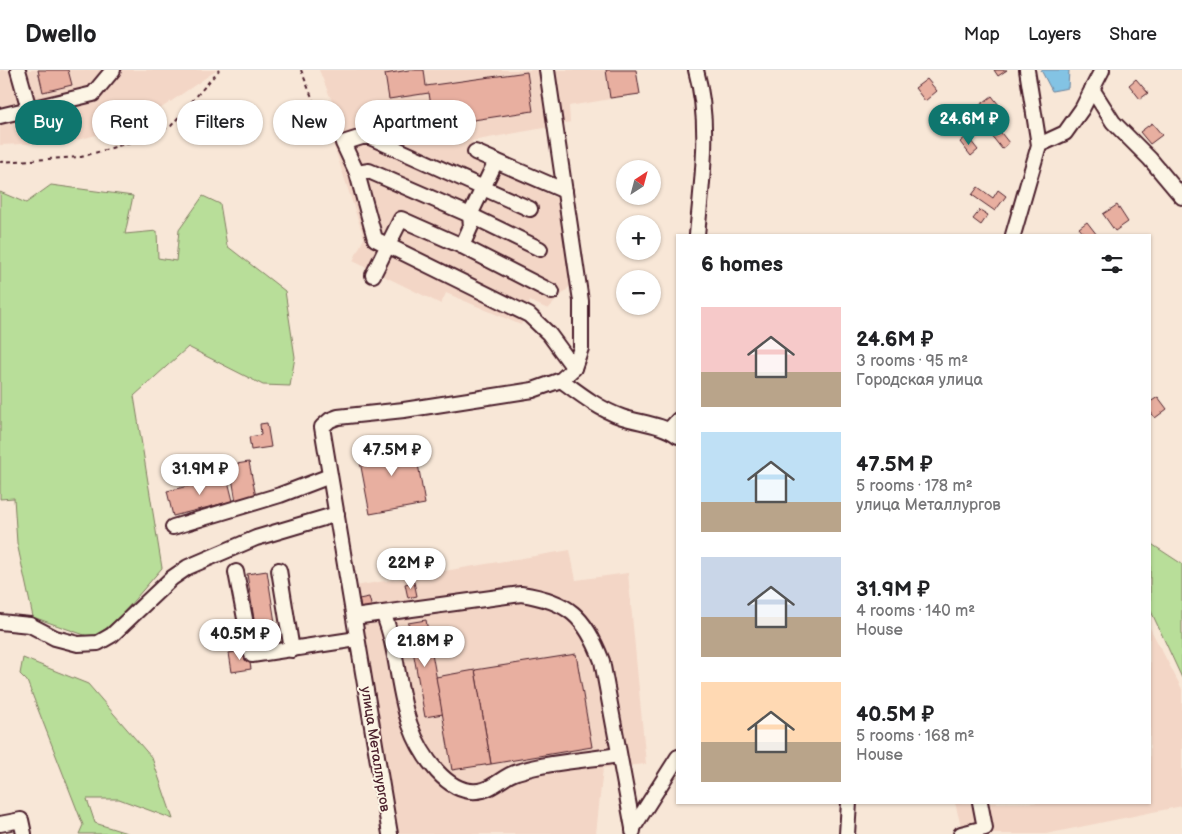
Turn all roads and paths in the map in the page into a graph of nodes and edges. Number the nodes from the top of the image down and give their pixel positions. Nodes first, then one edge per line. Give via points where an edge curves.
1 (18, 70) edge
2 (113, 70) edge
3 (219, 70) edge
4 (301, 70) edge
5 (547, 70) edge
6 (696, 70) edge
7 (1027, 70) edge
8 (1102, 70) edge
9 (1092, 89) junction
10 (26, 100) edge
11 (67, 100) edge
12 (313, 100) edge
13 (15, 112) edge
14 (0, 116) edge
15 (345, 142) edge
16 (344, 145) edge
17 (1039, 145) junction
18 (475, 152) dead end
19 (496, 161) junction
20 (0, 162) edge
21 (357, 173) junction
22 (483, 187) junction
23 (565, 191) junction
24 (1182, 197) edge
25 (530, 209) dead end
26 (470, 215) junction
27 (697, 234) edge
28 (1013, 234) edge
29 (388, 245) junction
30 (462, 246) junction
31 (540, 249) dead end
32 (373, 276) dead end
33 (552, 292) dead end
34 (574, 368) junction
35 (561, 380) junction
36 (675, 428) edge
37 (330, 476) junction
38 (337, 514) junction
39 (173, 527) dead end
40 (279, 570) dead end
41 (236, 572) dead end
42 (383, 613) junction
43 (354, 618) junction
44 (0, 622) edge
45 (357, 639) junction
46 (292, 650) junction
47 (619, 755) junction
48 (676, 760) edge
49 (850, 804) edge
50 (980, 804) edge
51 (0, 824) edge
52 (633, 831) edge
53 (24, 834) edge
54 (390, 834) edge
55 (847, 834) edge
56 (961, 834) edge

1 - 10 street
2 - 11 street via 93,94
3 - 20 path via 172,126 80,157
4 - 12 path
5 - 23 street
6 - 27 street via 701,85 706,133
7 - 17 street
8 - 9 street
9 - 17 street via 1065,133
9 - 24 street via 1113,122
13 - 14 street
15 - 22 street via 370,137
16 - 21 street
17 - 28 street
18 - 19 street
19 - 22 street
19 - 23 street
21 - 26 street via 369,171
21 - 29 street via 375,239
22 - 25 street
22 - 26 street
23 - 34 street via 581,301 581,348
26 - 30 street via 471,226
26 - 31 street
29 - 30 street via 401,219
29 - 32 street
29 - 34 street via 528,315 549,334
30 - 33 street
34 - 35 street
35 - 36 street via 591,402 620,416
35 - 37 street, улица Металлургов via 533,390 330,420 322,427
37 - 38 street, улица Металлургов
37 - 39 street via 280,495
38 - 43 street, улица Металлургов
38 - 44 street via 256,538 188,567 112,635 98,643 78,644 55,638 30,625
40 - 46 street
41 - 46 street via 252,655
42 - 43 street
42 - 47 street via 521,594 544,598 566,607 582,622 595,642
42 - 47 street via 390,630 409,724 425,758 458,788 471,792 485,790 516,772
43 - 45 street, улица Металлургов
45 - 46 street
45 - 54 street, улица Металлургов
47 - 52 street
48 - 52 street
49 - 55 street
50 - 56 street via 985,828
51 - 53 street via 21,820

